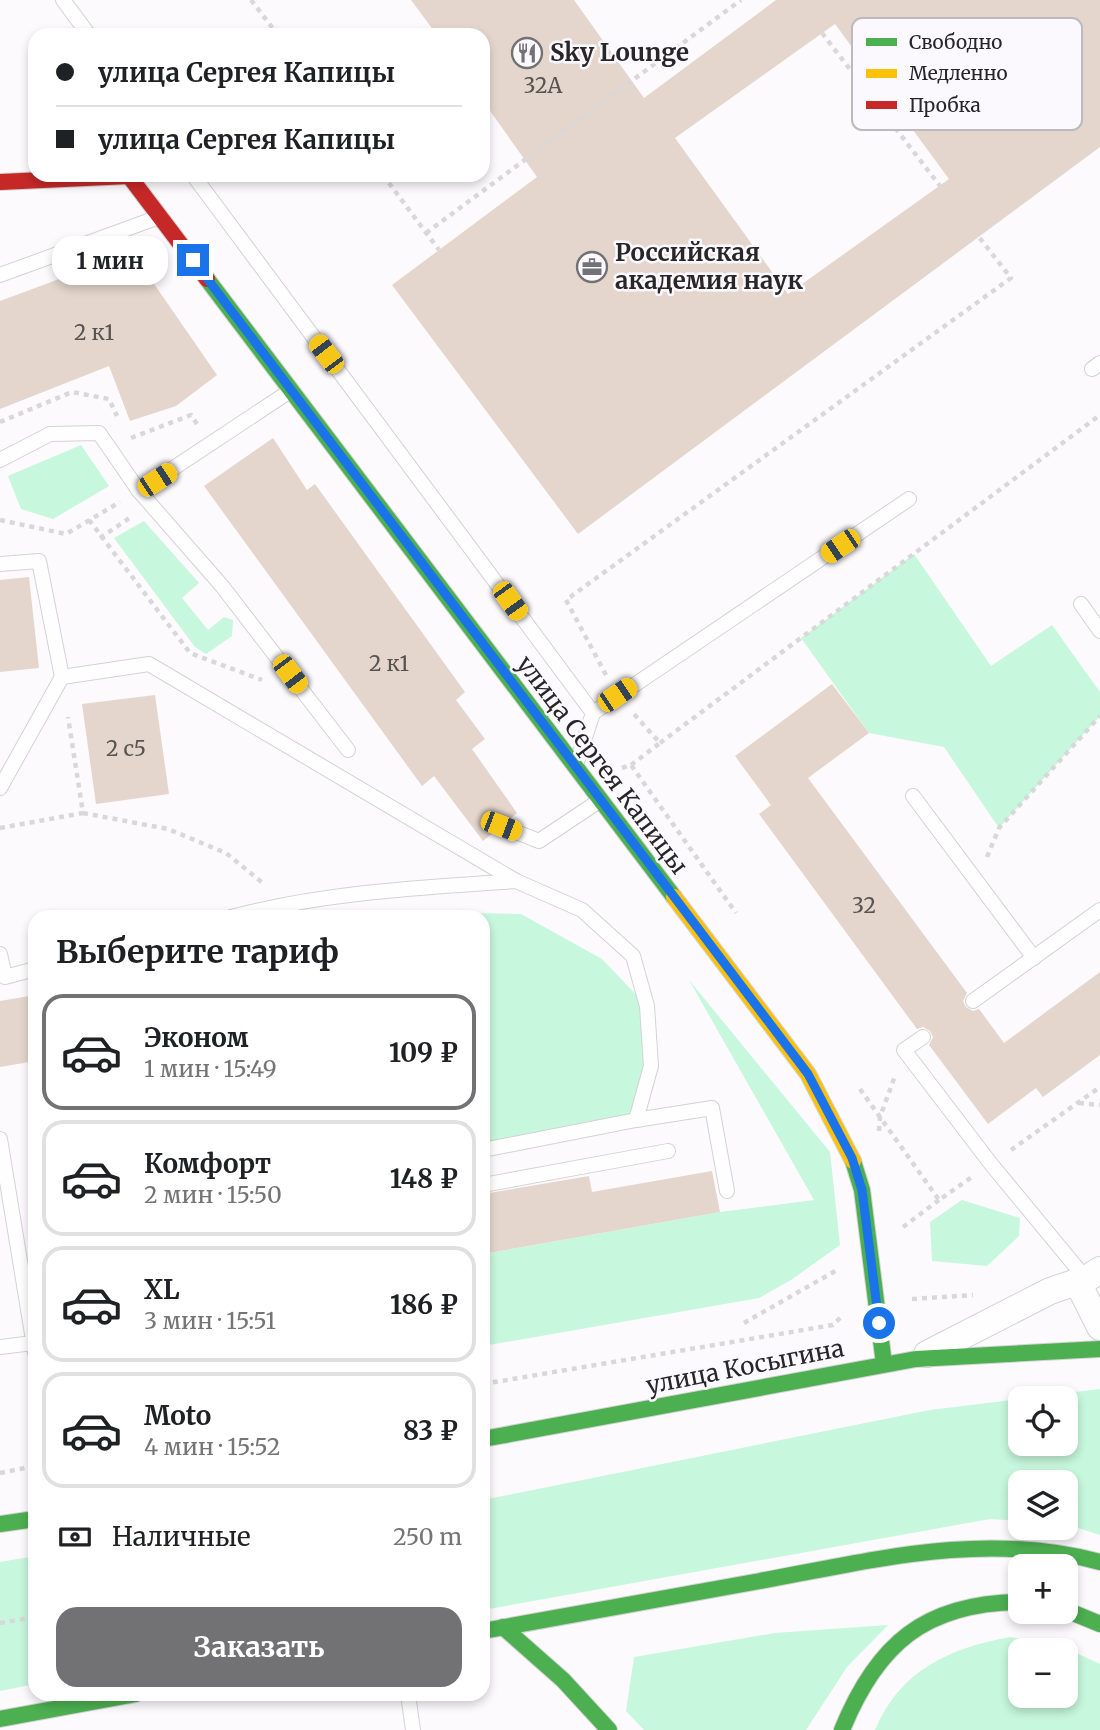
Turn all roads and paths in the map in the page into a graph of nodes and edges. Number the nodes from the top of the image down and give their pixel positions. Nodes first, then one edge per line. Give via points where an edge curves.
1 (63, 0) edge
2 (251, 0) edge
3 (741, 0) edge
4 (84, 28) edge
5 (273, 28) edge
6 (822, 33) dead end
7 (852, 72) edge
8 (897, 130) edge
9 (28, 181) edge
10 (134, 182) edge
11 (198, 182) edge
12 (388, 182) edge
13 (0, 183) edge
14 (940, 186) dead end
15 (160, 217) junction
16 (426, 233) junction
17 (979, 237) dead end
18 (439, 250) dead end
19 (0, 275) edge
20 (291, 390) junction
21 (1100, 415) edge
22 (0, 460) edge
23 (139, 491) junction
24 (909, 499) dead end
25 (148, 505) junction
26 (0, 520) edge
27 (89, 520) junction
28 (100, 538) junction
29 (0, 564) edge
30 (1081, 604) dead end
31 (1100, 631) edge
32 (62, 677) junction
33 (617, 695) junction
34 (306, 696) junction
35 (593, 713) junction
36 (1100, 716) edge
37 (660, 743) junction
38 (348, 750) dead end
39 (631, 765) dead end
40 (575, 766) junction
41 (0, 788) edge
42 (913, 796) dead end
43 (598, 801) junction
44 (83, 813) junction
45 (501, 826) dead end
46 (0, 828) edge
47 (977, 880) junction
48 (516, 881) junction
49 (286, 902) junction
50 (257, 910) edge
51 (1100, 910) edge
52 (0, 954) edge
53 (1034, 958) junction
54 (28, 971) edge
55 (2, 977) edge
56 (973, 1001) dead end
57 (923, 1037) dead end
58 (1100, 1087) edge
59 (1078, 1103) junction
60 (1100, 1105) edge
61 (636, 1119) junction
62 (0, 1139) edge
63 (490, 1149) edge
64 (667, 1151) dead end
65 (991, 1164) junction
66 (490, 1184) edge
67 (727, 1191) dead end
68 (1093, 1274) edge
69 (28, 1310) edge
70 (846, 1311) dead end
71 (1100, 1327) edge
72 (0, 1347) edge
73 (28, 1347) edge
74 (1100, 1349) edge
75 (916, 1359) junction
76 (884, 1364) junction
77 (490, 1383) edge
78 (490, 1438) edge
79 (28, 1467) edge
80 (0, 1473) edge
81 (28, 1520) edge
82 (0, 1524) edge
83 (1100, 1562) edge
84 (985, 1565) dead end
85 (806, 1573) junction
86 (1078, 1597) edge
87 (1008, 1602) edge
88 (1100, 1614) edge
89 (1078, 1615) edge
90 (28, 1618) edge
91 (0, 1623) edge
92 (1100, 1624) edge
93 (503, 1627) junction
94 (490, 1630) edge
95 (77, 1701) edge
96 (98, 1701) edge
97 (409, 1701) edge
98 (71, 1706) junction
99 (0, 1719) edge
100 (413, 1730) edge
101 (609, 1730) edge
102 (842, 1730) edge

1 - 4 lane
2 - 5 path
3 - 16 path
6 - 7 path
8 - 14 path
9 - 13 main road, улица Сергея Капицы
10 - 15 main road, улица Сергея Капицы
11 - 35 lane
12 - 16 path
15 - 19 lane
15 - 20 main road, улица Сергея Капицы
16 - 18 path
17 - 33 path via 1011,278 566,600
20 - 23 lane
20 - 40 main road, улица Сергея Капицы
21 - 37 path
22 - 23 lane via 50,434 99,433
23 - 25 lane
23 - 27 path
24 - 33 lane
25 - 28 path
25 - 34 lane via 222,586
26 - 27 path via 66,534
27 - 28 path
28 - 34 path via 190,653
29 - 32 lane via 39,561
30 - 31 lane
32 - 41 lane
32 - 44 path
32 - 48 lane via 149,664
33 - 35 lane
33 - 37 path
34 - 38 lane
35 - 40 lane
36 - 47 path via 999,828
37 - 39 path
40 - 43 main road, улица Сергея Капицы
42 - 47 lane
43 - 45 lane via 539,841
43 - 76 main road, улица Сергея Капицы via 808,1074 852,1158 867,1223
44 - 46 path
44 - 49 path via 169,829 226,853
47 - 53 lane
48 - 49 lane via 341,893
48 - 61 lane via 582,910 633,957 647,1006 651,1066
49 - 50 lane
51 - 53 lane
52 - 55 lane
53 - 56 lane
54 - 55 lane
57 - 65 lane via 904,1050
58 - 59 path
59 - 60 path
59 - 65 path
61 - 63 lane
61 - 67 lane via 712,1108
62 - 69 lane
64 - 66 lane
65 - 68 lane
68 - 71 street via 1081,1289
68 - 75 street
70 - 77 path via 833,1325
72 - 73 lane
74 - 75 main road, улица Косыгина
75 - 76 main road, улица Косыгина
76 - 78 main road, улица Косыгина
79 - 80 path
81 - 82 main road
83 - 85 main road via 1038,1547 1000,1544 916,1552
84 - 85 main road via 923,1562
85 - 93 main road
86 - 88 main road
87 - 102 main road via 950,1609 918,1625 890,1648 867,1678
89 - 92 main road
90 - 91 path
93 - 94 main road
93 - 101 main road via 563,1680
95 - 98 main road
96 - 98 main road
97 - 100 lane
98 - 99 main road

